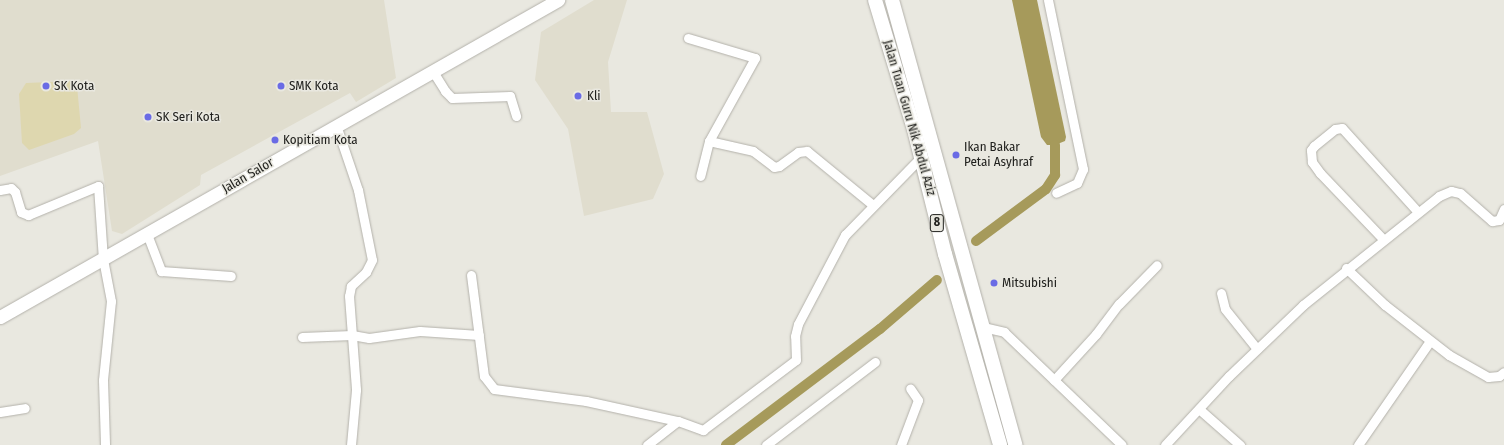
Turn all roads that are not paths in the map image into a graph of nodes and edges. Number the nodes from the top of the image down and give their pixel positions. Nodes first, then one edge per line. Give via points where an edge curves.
1 (558, 0) edge
2 (875, 0) edge
3 (892, 0) edge
4 (1048, 0) edge
5 (688, 38) dead end
6 (432, 70) junction
7 (516, 116) dead end
8 (336, 125) junction
9 (709, 141) junction
10 (921, 157) junction
11 (700, 176) dead end
12 (0, 190) edge
13 (1056, 193) dead end
14 (872, 205) junction
15 (1504, 209) edge
16 (1418, 212) junction
17 (147, 234) junction
18 (1383, 239) junction
19 (103, 259) junction
20 (1157, 265) dead end
21 (1346, 268) junction
22 (471, 275) dead end
23 (231, 276) dead end
24 (1221, 293) dead end
25 (0, 317) edge
26 (983, 327) junction
27 (352, 335) junction
28 (479, 335) junction
29 (302, 338) dead end
30 (1430, 341) junction
31 (1257, 349) junction
32 (875, 362) dead end
33 (1504, 372) edge
34 (1054, 380) junction
35 (910, 388) dead end
36 (25, 408) dead end
37 (1199, 409) junction
38 (0, 412) edge
39 (678, 422) junction
40 (1167, 444) edge
41 (106, 445) edge
42 (352, 445) edge
43 (647, 445) edge
44 (766, 445) edge
45 (901, 445) edge
46 (1000, 445) edge
47 (1015, 445) edge
48 (1122, 445) edge
49 (1240, 445) edge
50 (1358, 445) edge

1 - 6 main road, Jalan Salor
2 - 10 main road, Jalan Tuan Guru Nik Abdul Aziz / 8
3 - 26 main road, Jalan Tuan Guru Nik Abdul Aziz / 8
4 - 13 street via 1083,169 1077,183
5 - 9 street via 755,58
6 - 7 street via 452,98 510,96
6 - 8 main road, Jalan Salor
8 - 17 main road, Jalan Salor
8 - 27 street via 358,190 372,260 366,272 351,286
9 - 11 street
9 - 14 street via 753,151 774,167 798,152 807,151
10 - 14 street
10 - 46 main road, Jalan Tuan Guru Nik Abdul Aziz / 8 via 945,254
12 - 19 street via 11,188 15,192 21,212 28,215 98,186
14 - 39 street via 845,235 798,324 795,336 796,360 703,430
15 - 16 street via 1499,220 1492,221 1460,193 1451,191
16 - 18 street
16 - 18 street via 1342,128 1335,129 1311,150 1312,162
17 - 19 main road, Jalan Salor
17 - 23 street via 161,271
18 - 21 street
19 - 25 main road, Jalan Salor
19 - 41 street via 111,301 103,380
20 - 34 street via 1119,304 1096,334
21 - 30 street via 1385,305
21 - 31 street
22 - 28 street
24 - 31 street via 1225,309
26 - 34 street via 1004,332
26 - 47 main road, Jalan Tuan Guru Nik Abdul Aziz / 8
27 - 28 street via 369,338 420,331
27 - 29 street
27 - 42 street via 356,390
28 - 39 street via 484,376 494,389 586,401
30 - 33 street via 1488,377 1499,376
30 - 50 street
31 - 37 street
32 - 44 street
34 - 48 street
35 - 45 street via 918,400
36 - 38 street
37 - 40 street
37 - 49 street
39 - 43 street

